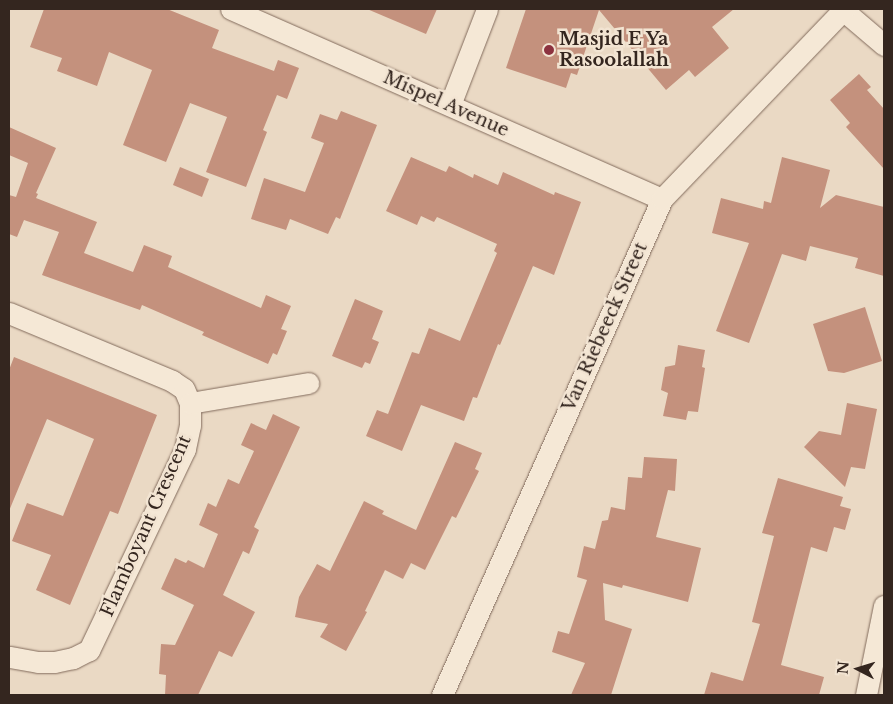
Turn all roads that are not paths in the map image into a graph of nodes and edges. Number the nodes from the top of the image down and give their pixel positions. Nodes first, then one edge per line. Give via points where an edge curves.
1 (231, 9) edge
2 (487, 9) edge
3 (844, 9) edge
4 (884, 44) edge
5 (450, 106) junction
6 (662, 199) junction
7 (9, 313) edge
8 (308, 383) dead end
9 (190, 403) junction
10 (884, 606) edge
11 (9, 657) edge
12 (442, 695) edge
13 (866, 695) edge

1 - 5 street, Mispel Avenue
2 - 5 street
3 - 4 street
3 - 6 street, Van Riebeeck Street
5 - 6 street, Mispel Avenue
6 - 12 street, Van Riebeeck Street
7 - 9 street via 172,381 184,390
8 - 9 street
9 - 11 street, Flamboyant Crescent via 190,426 184,449 89,650 54,662
10 - 13 street

